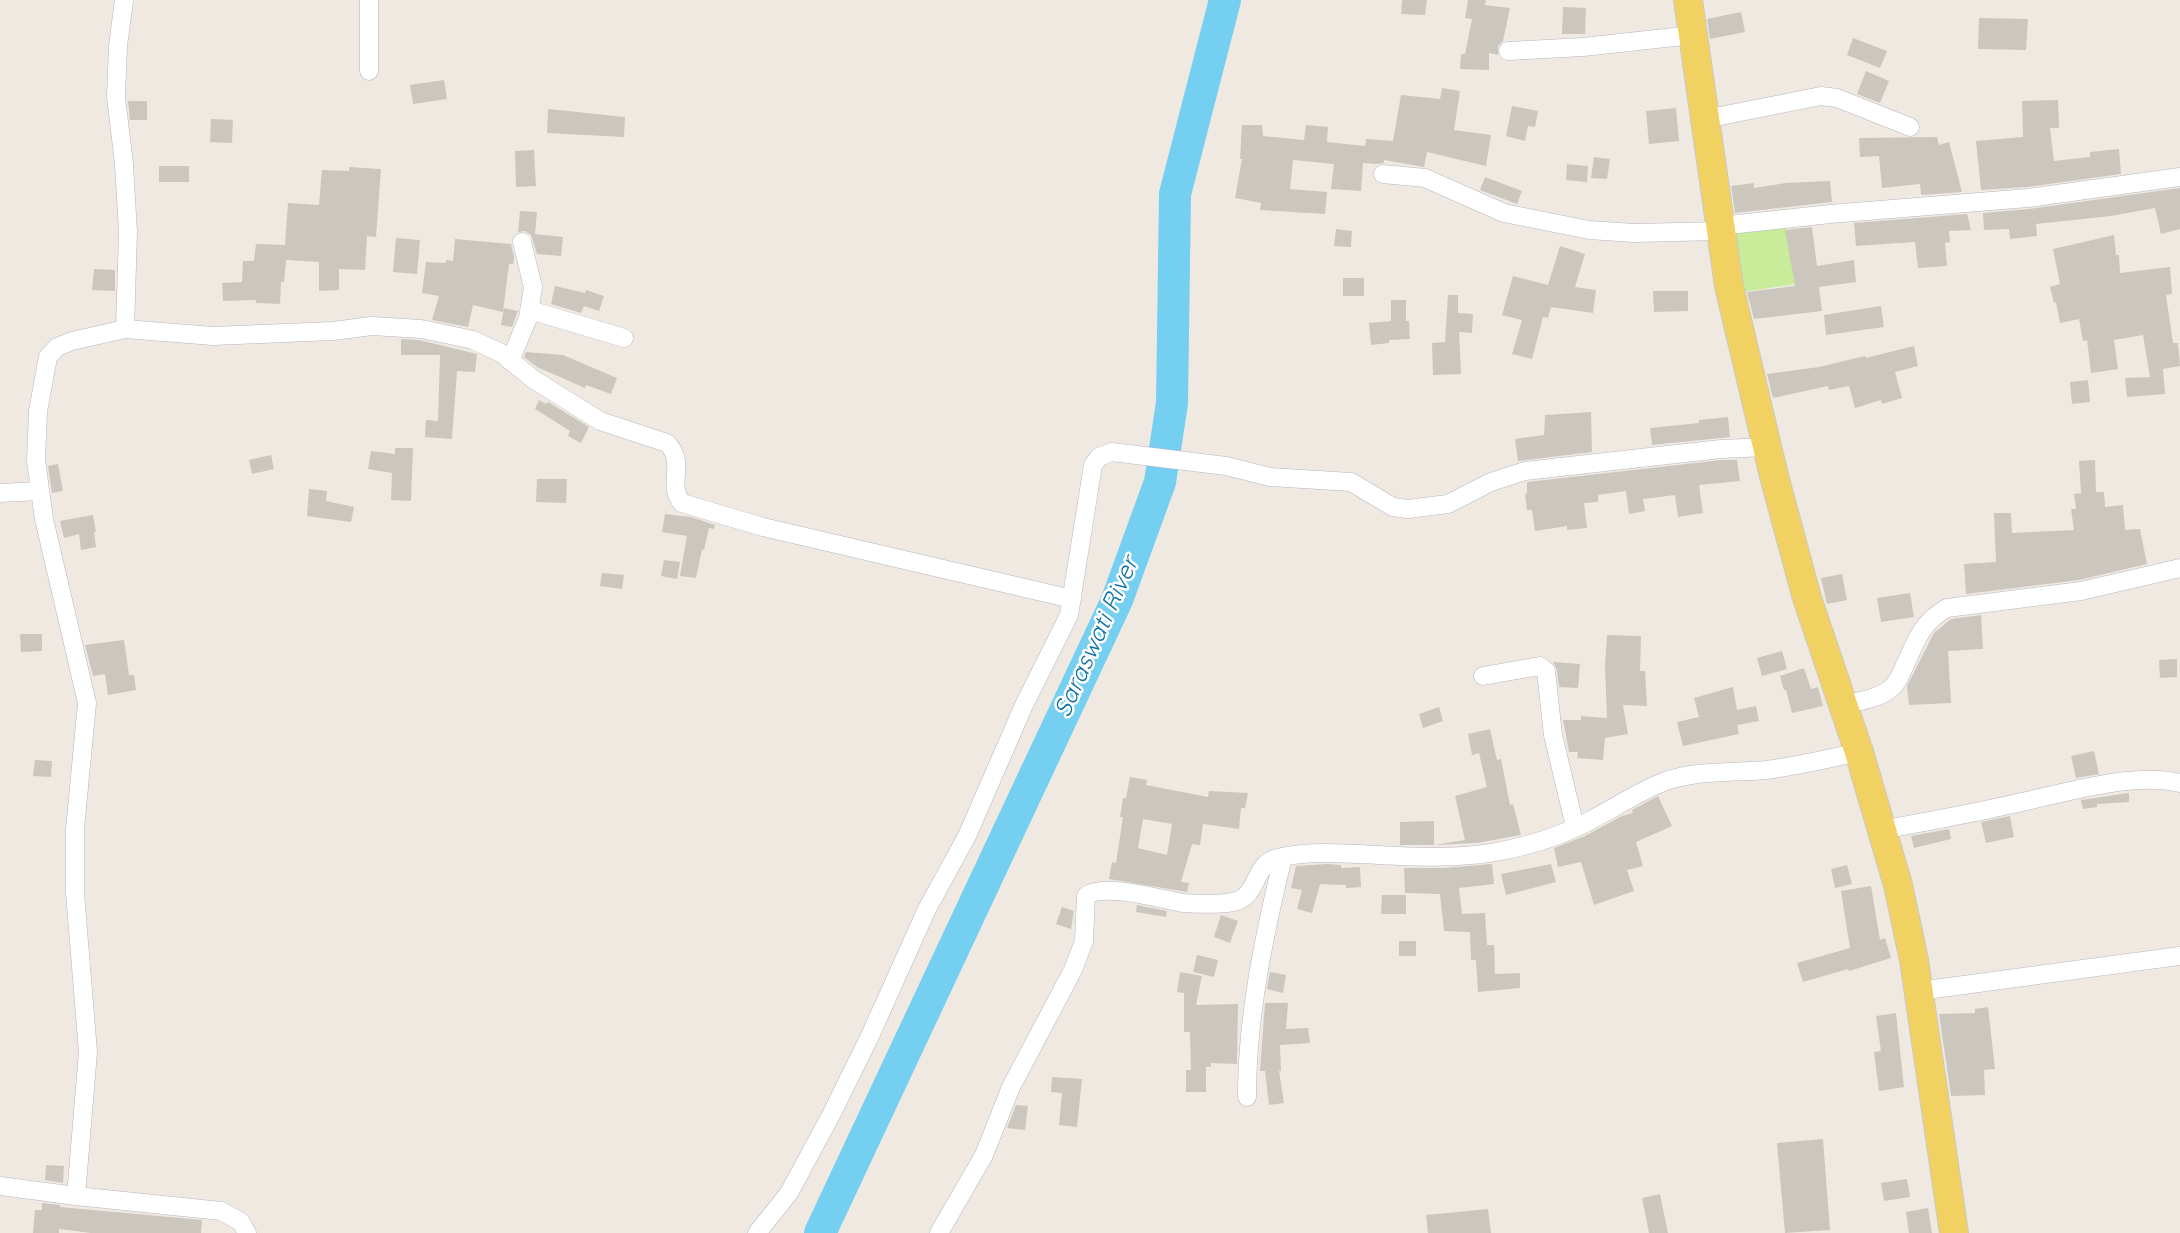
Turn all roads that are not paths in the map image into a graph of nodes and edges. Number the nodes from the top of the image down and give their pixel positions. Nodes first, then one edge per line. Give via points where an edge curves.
1 (124, 0) edge
2 (369, 0) edge
3 (1688, 0) edge
4 (1693, 35) junction
5 (1508, 51) dead end
6 (369, 71) dead end
7 (1705, 119) junction
8 (1910, 127) dead end
9 (1383, 174) dead end
10 (2180, 177) edge
11 (1721, 229) junction
12 (522, 242) dead end
13 (530, 310) junction
14 (125, 328) junction
15 (624, 338) dead end
16 (510, 361) junction
17 (1767, 447) junction
18 (40, 491) junction
19 (0, 493) edge
20 (2180, 568) edge
21 (1072, 599) junction
22 (1483, 676) dead end
23 (1843, 705) junction
24 (1859, 752) junction
25 (2180, 783) edge
26 (1576, 827) junction
27 (1882, 830) junction
28 (1283, 857) junction
29 (2180, 956) edge
30 (1919, 991) junction
31 (1247, 1097) dead end
32 (0, 1186) edge
33 (76, 1196) junction
34 (247, 1233) edge
35 (757, 1233) edge
36 (939, 1233) edge
37 (1954, 1233) edge

1 - 14 street via 116,97 128,232
2 - 6 street
3 - 4 main road
4 - 5 street
4 - 7 main road
7 - 8 street via 1821,96 1844,100
7 - 11 main road
9 - 11 street via 1425,178 1504,213 1589,230
10 - 11 street via 2028,198 1830,214
11 - 17 main road
12 - 13 street via 533,287
13 - 15 street
13 - 16 street
14 - 16 street via 213,336 372,327 421,329 473,340
14 - 18 street via 72,341 48,357 38,411
16 - 21 street via 600,421 667,443 677,459 677,497 682,503 763,527
17 - 21 street via 1525,471 1448,504 1408,509 1394,507 1351,482 1270,477 1226,466 1112,452 1093,465
17 - 23 main road via 1807,598
18 - 19 street
18 - 33 street via 87,703 75,829 75,893 88,1052
20 - 23 street via 2081,591 1947,608 1919,632 1898,681 1889,690
21 - 35 street via 1069,615 967,836 927,909 869,1038 789,1193
22 - 26 street via 1540,666 1546,671 1553,735
23 - 24 main road
24 - 26 street via 1766,770 1667,780
24 - 27 main road
25 - 27 street via 2161,778 2083,788
26 - 28 street via 1496,852 1451,858 1318,852
27 - 30 main road
28 - 31 street via 1252,1013
28 - 36 street via 1263,866 1250,891 1232,902 1184,903 1118,892 1095,892 1086,897 1084,941 1073,970 1011,1087 984,1156
29 - 30 street
30 - 37 main road
32 - 33 street
33 - 34 street via 220,1211 241,1222

